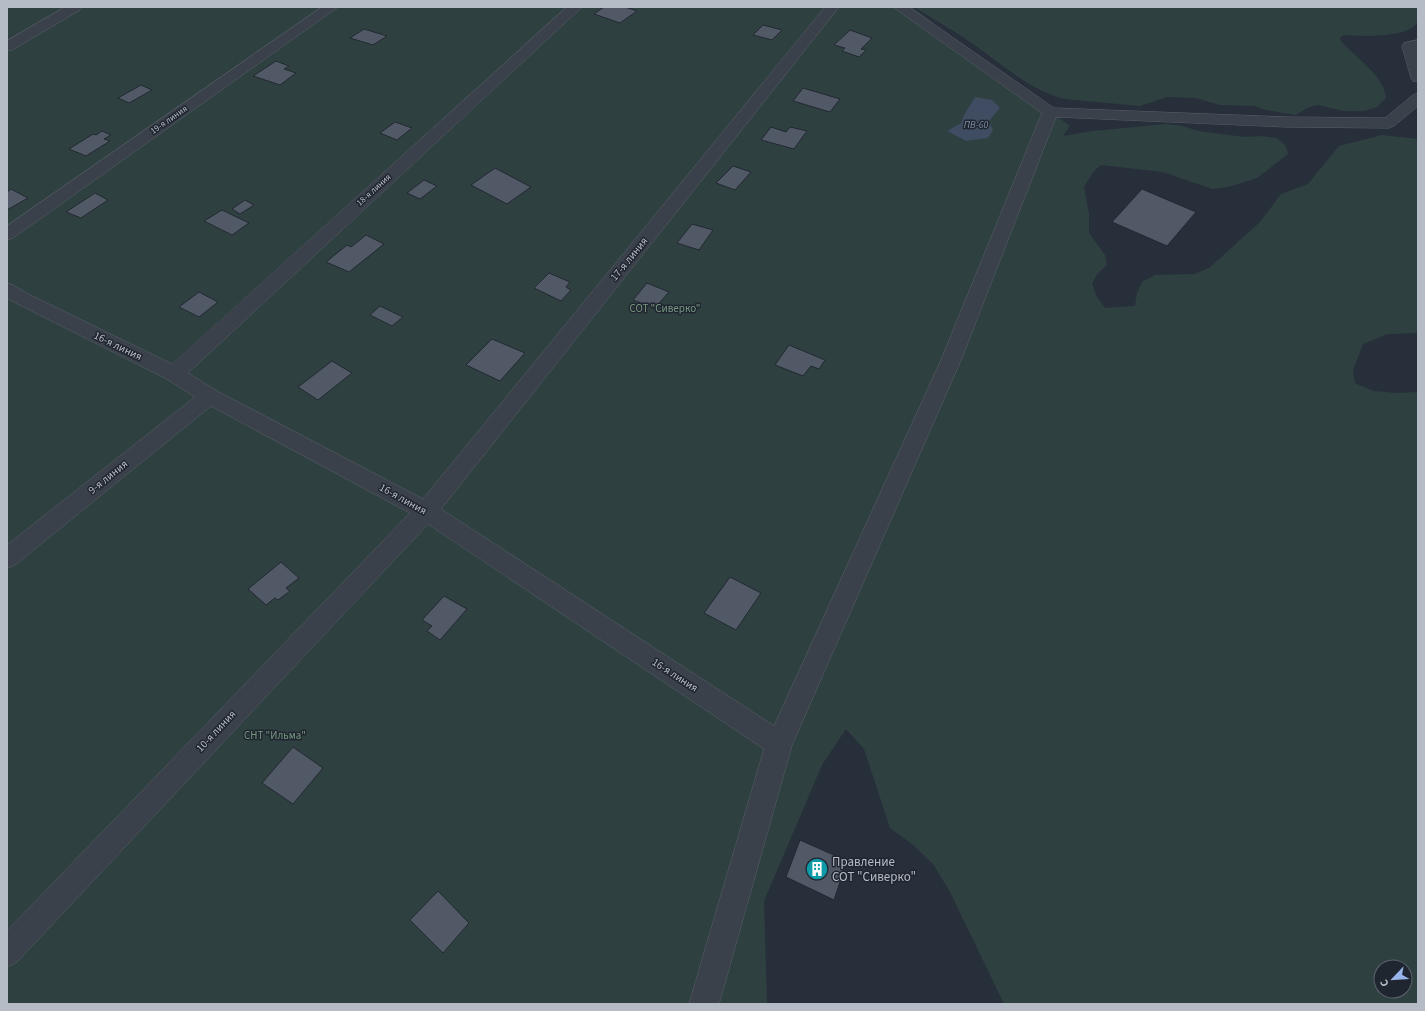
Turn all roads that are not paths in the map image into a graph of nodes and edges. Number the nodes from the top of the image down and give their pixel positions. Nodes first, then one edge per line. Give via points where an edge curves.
1 (75, 7) edge
2 (331, 7) edge
3 (574, 7) edge
4 (832, 7) edge
5 (900, 7) edge
6 (1418, 44) edge
7 (7, 47) edge
8 (1418, 78) edge
9 (1418, 98) edge
10 (1050, 112) junction
11 (7, 234) edge
12 (12, 298) edge
13 (174, 374) junction
14 (210, 396) junction
15 (426, 511) junction
16 (7, 558) edge
17 (779, 744) junction
18 (7, 952) edge
19 (704, 1004) edge

1 - 7 street
2 - 11 street, 19-я линия
3 - 13 street, 18-я линия
4 - 15 street, 17-я линия
5 - 10 street
6 - 8 street via 1409,46
9 - 10 street via 1389,123 1286,122
10 - 17 street via 950,360
12 - 13 street, 16-я линия
13 - 14 street, 16-я линия
14 - 15 street, 16-я линия
14 - 16 street, 9-я линия
15 - 17 street, 16-я линия
15 - 18 street, 10-я линия
17 - 19 street

